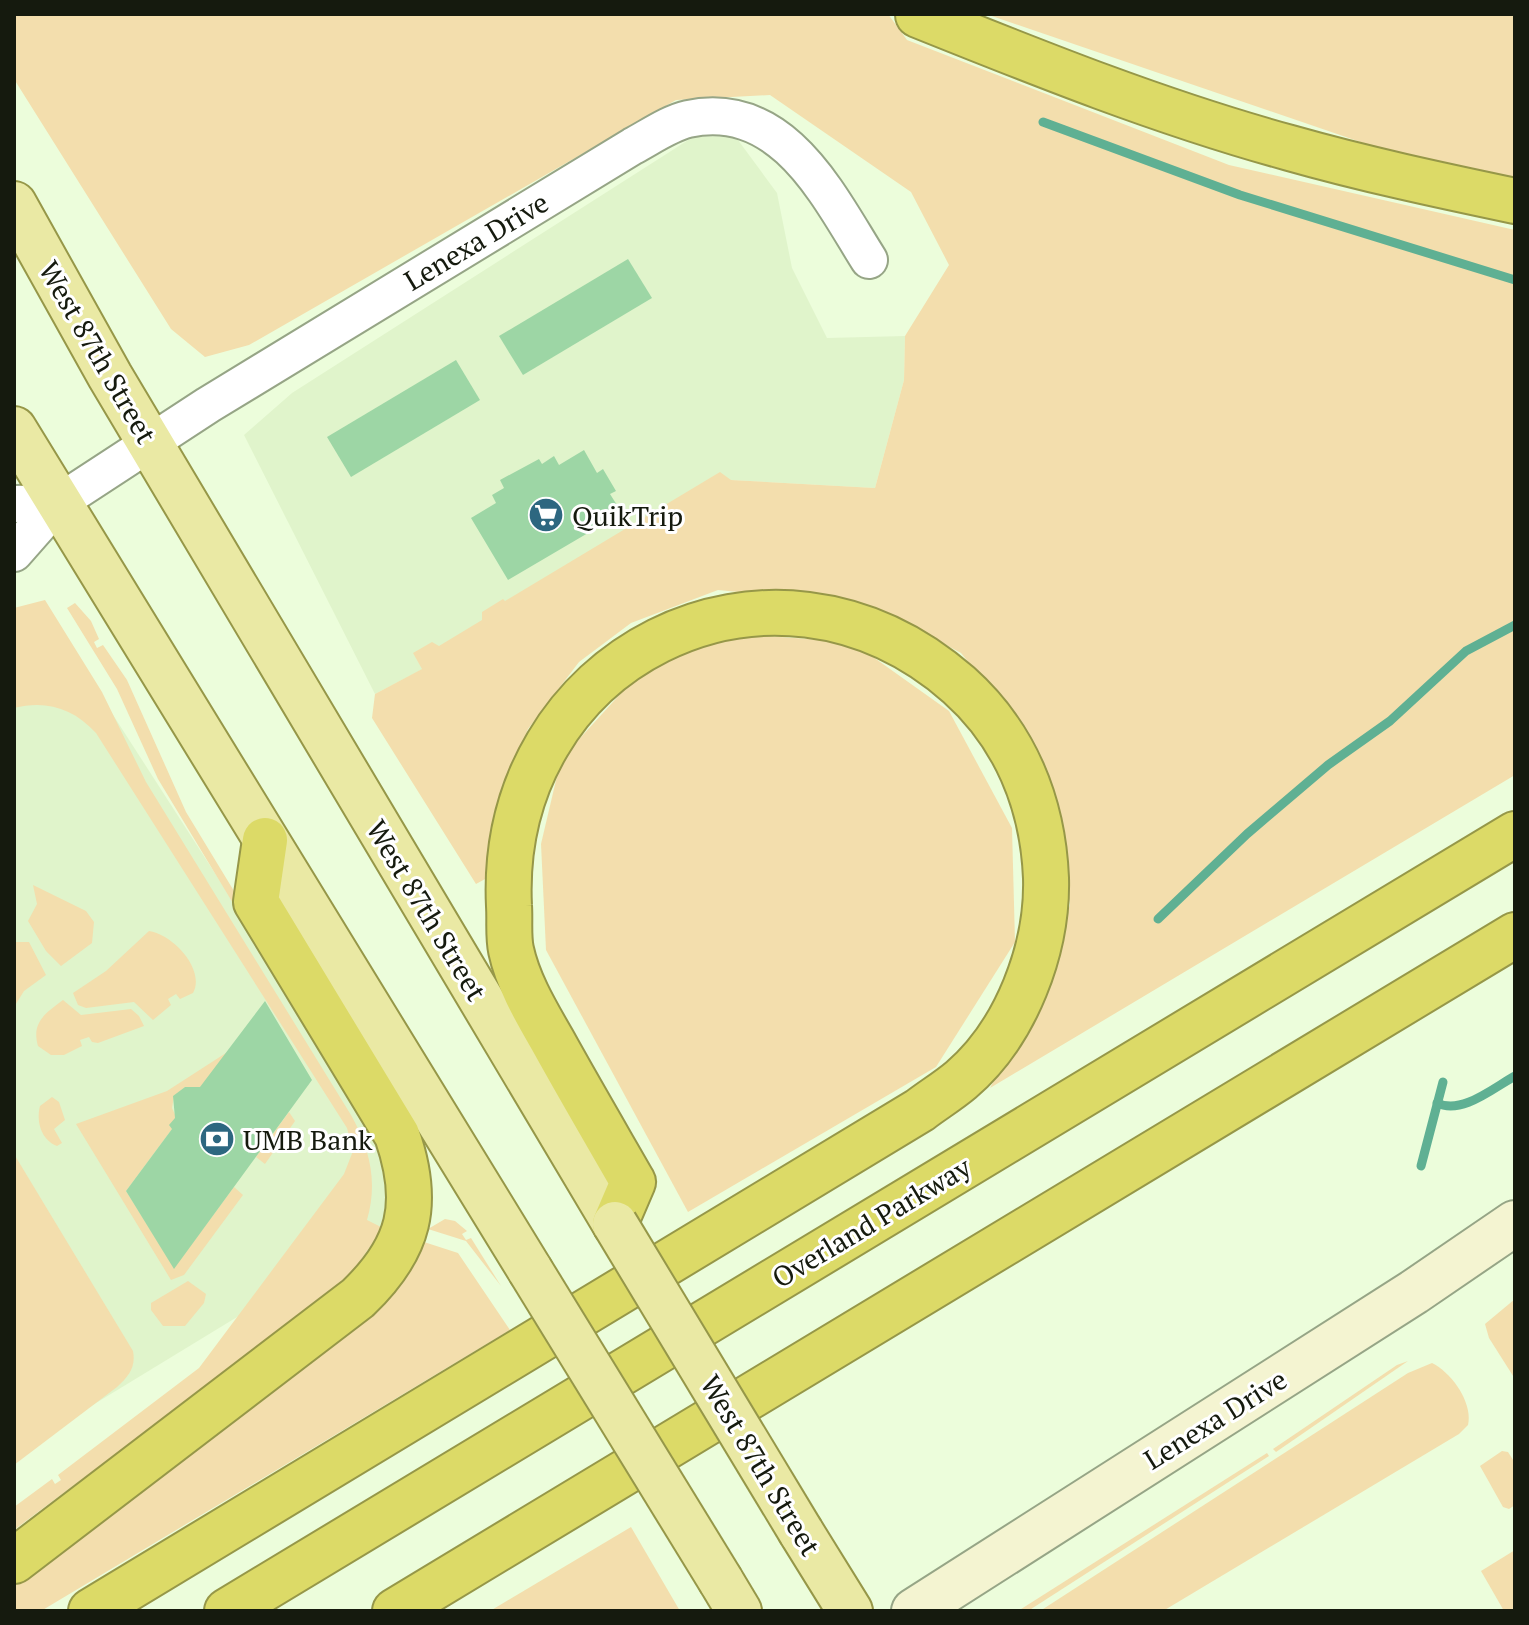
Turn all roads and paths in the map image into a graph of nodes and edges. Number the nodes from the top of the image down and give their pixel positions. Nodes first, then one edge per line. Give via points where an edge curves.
1 (918, 15) edge
2 (1515, 201) edge
3 (14, 204) edge
4 (869, 260) dead end
5 (14, 429) edge
6 (151, 443) junction
7 (58, 503) junction
8 (14, 504) edge
9 (14, 553) edge
10 (1515, 834) edge
11 (265, 840) junction
12 (1515, 935) edge
13 (1515, 966) edge
14 (1314, 1057) junction
15 (1515, 1223) edge
16 (615, 1224) junction
17 (14, 1561) edge
18 (730, 1596) edge
19 (91, 1611) edge
20 (227, 1611) edge
21 (395, 1611) edge
22 (850, 1611) edge
23 (914, 1611) edge

1 - 2 highway via 1076,79 1289,148
3 - 6 main road, West 87th Street
4 - 6 street, Lenexa Drive via 808,164 775,135 717,115 685,120 633,146
5 - 7 main road
6 - 7 street, Lenexa Drive
6 - 16 main road, West 87th Street
7 - 8 street
7 - 9 street, Lenexa Drive
7 - 11 main road
10 - 20 highway, Overland Parkway
11 - 17 highway via 256,902 397,1135 406,1161 409,1210 401,1244 358,1298
11 - 18 main road, bridge
12 - 14 highway
13 - 14 highway
14 - 21 highway
15 - 23 street, Lenexa Drive
16 - 19 highway via 633,1182 527,996 511,950 510,846 531,773 578,701 608,674 641,651 711,620 781,613 836,618 911,648 974,699 1005,738 1026,775 1038,816 1045,854 1043,932 1016,1006 991,1046 963,1078 920,1110
16 - 22 main road, West 87th Street, bridge

